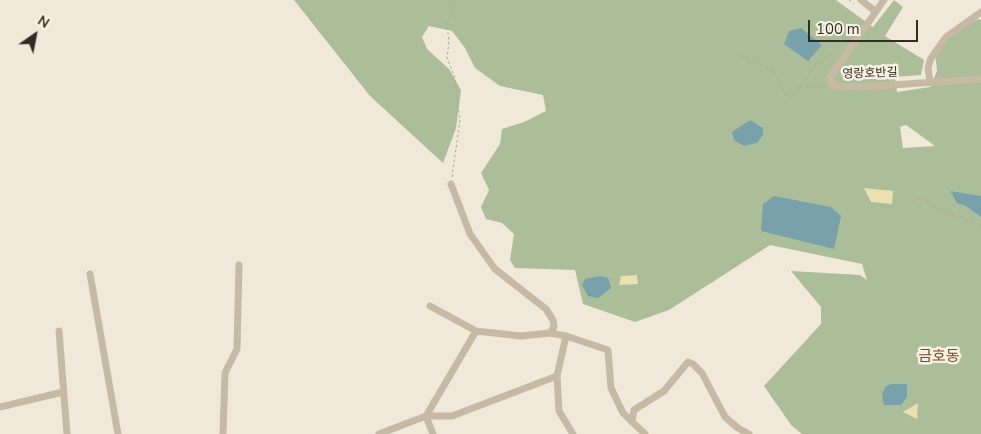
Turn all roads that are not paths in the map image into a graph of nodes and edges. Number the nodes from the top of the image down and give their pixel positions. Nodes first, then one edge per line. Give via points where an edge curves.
1 (861, 0) edge
2 (884, 0) edge
3 (875, 11) junction
4 (981, 12) edge
5 (981, 79) edge
6 (930, 82) junction
7 (451, 184) road end
8 (239, 265) dead end
9 (90, 274) dead end
10 (430, 306) dead end
11 (58, 331) dead end
12 (476, 331) junction
13 (550, 333) junction
14 (566, 336) junction
15 (557, 376) junction
16 (63, 392) junction
17 (0, 407) edge
18 (426, 416) junction
19 (632, 422) junction
20 (67, 434) edge
21 (118, 434) edge
22 (223, 434) edge
23 (379, 434) edge
24 (433, 434) edge
25 (573, 434) edge
26 (645, 434) edge
27 (749, 434) edge

1 - 3 street
2 - 3 street, 영랑호반길
3 - 6 street, 영랑호반길 via 830,77 832,86
4 - 6 street via 946,37 931,58 928,68
5 - 6 street, 영랑호반길
7 - 13 street via 470,234 495,269 546,309 553,320 554,327
8 - 22 street via 237,349 225,373
9 - 21 street
10 - 12 street
11 - 16 street
12 - 13 street via 521,336
12 - 18 street
13 - 14 street
14 - 15 street
14 - 19 street via 608,350 610,388 623,413
15 - 18 street via 452,416
15 - 25 street via 559,411
16 - 17 street
16 - 20 street
18 - 23 street
18 - 24 street
19 - 26 street
19 - 27 street via 634,410 664,391 688,362 702,373 725,417

